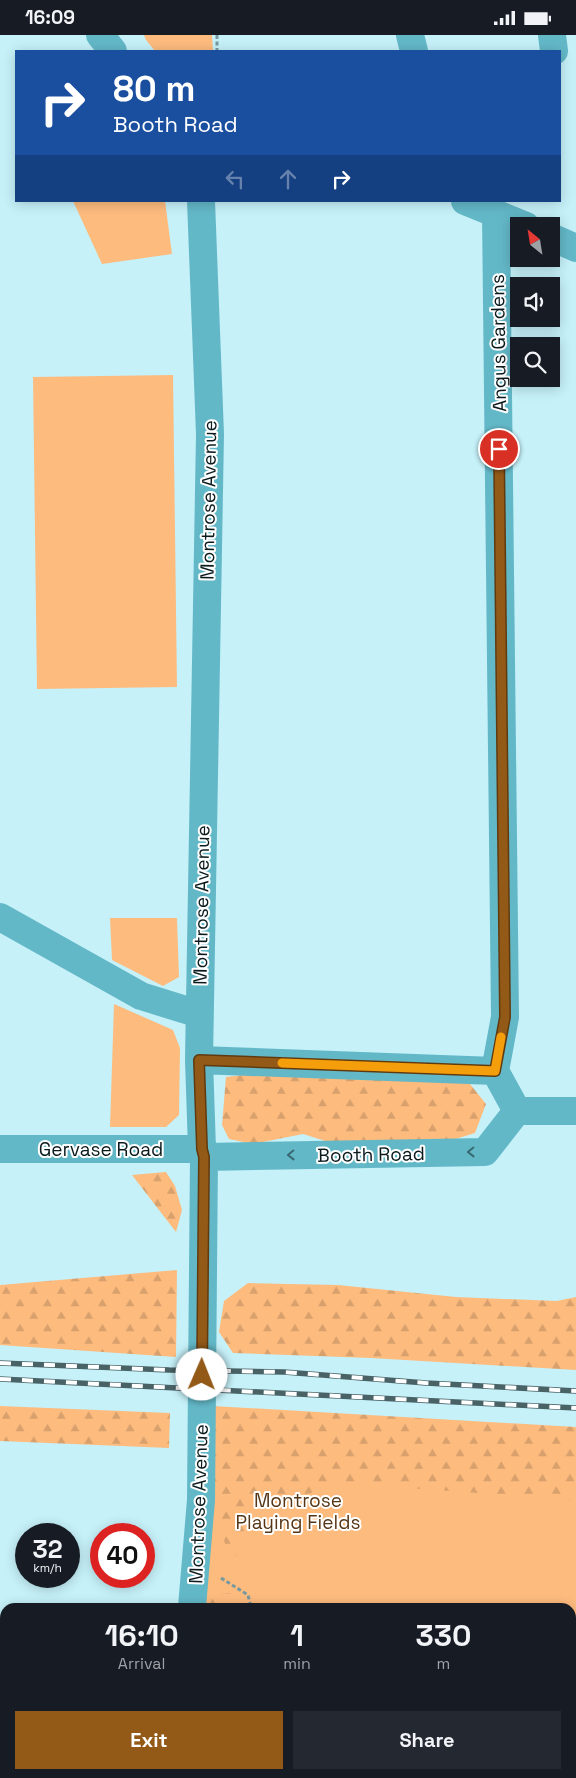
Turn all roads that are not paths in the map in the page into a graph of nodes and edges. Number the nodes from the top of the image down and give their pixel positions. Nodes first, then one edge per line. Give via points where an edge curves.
1 (100, 35) edge
2 (410, 35) edge
3 (552, 35) edge
4 (112, 50) edge
5 (414, 50) edge
6 (554, 50) edge
7 (200, 202) edge
8 (485, 207) edge
9 (510, 219) edge
10 (560, 241) edge
11 (576, 248) edge
12 (0, 917) edge
13 (200, 1014) junction
14 (199, 1060) junction
15 (495, 1071) junction
16 (517, 1111) junction
17 (576, 1111) edge
18 (0, 1149) edge
19 (203, 1153) junction
20 (193, 1603) edge

1 - 4 street
2 - 5 street
3 - 6 street
7 - 13 street, Montrose Avenue via 210,434
8 - 9 street
8 - 15 street, Angus Gardens via 505,1017
10 - 11 street
12 - 13 street via 142,996
13 - 14 street, Montrose Avenue
14 - 15 street
14 - 19 street, Montrose Avenue
15 - 16 street
16 - 17 street
16 -> 19 street, Booth Road via 485,1152
18 - 19 street, Gervase Road
19 - 20 street, Montrose Avenue via 201,1500

